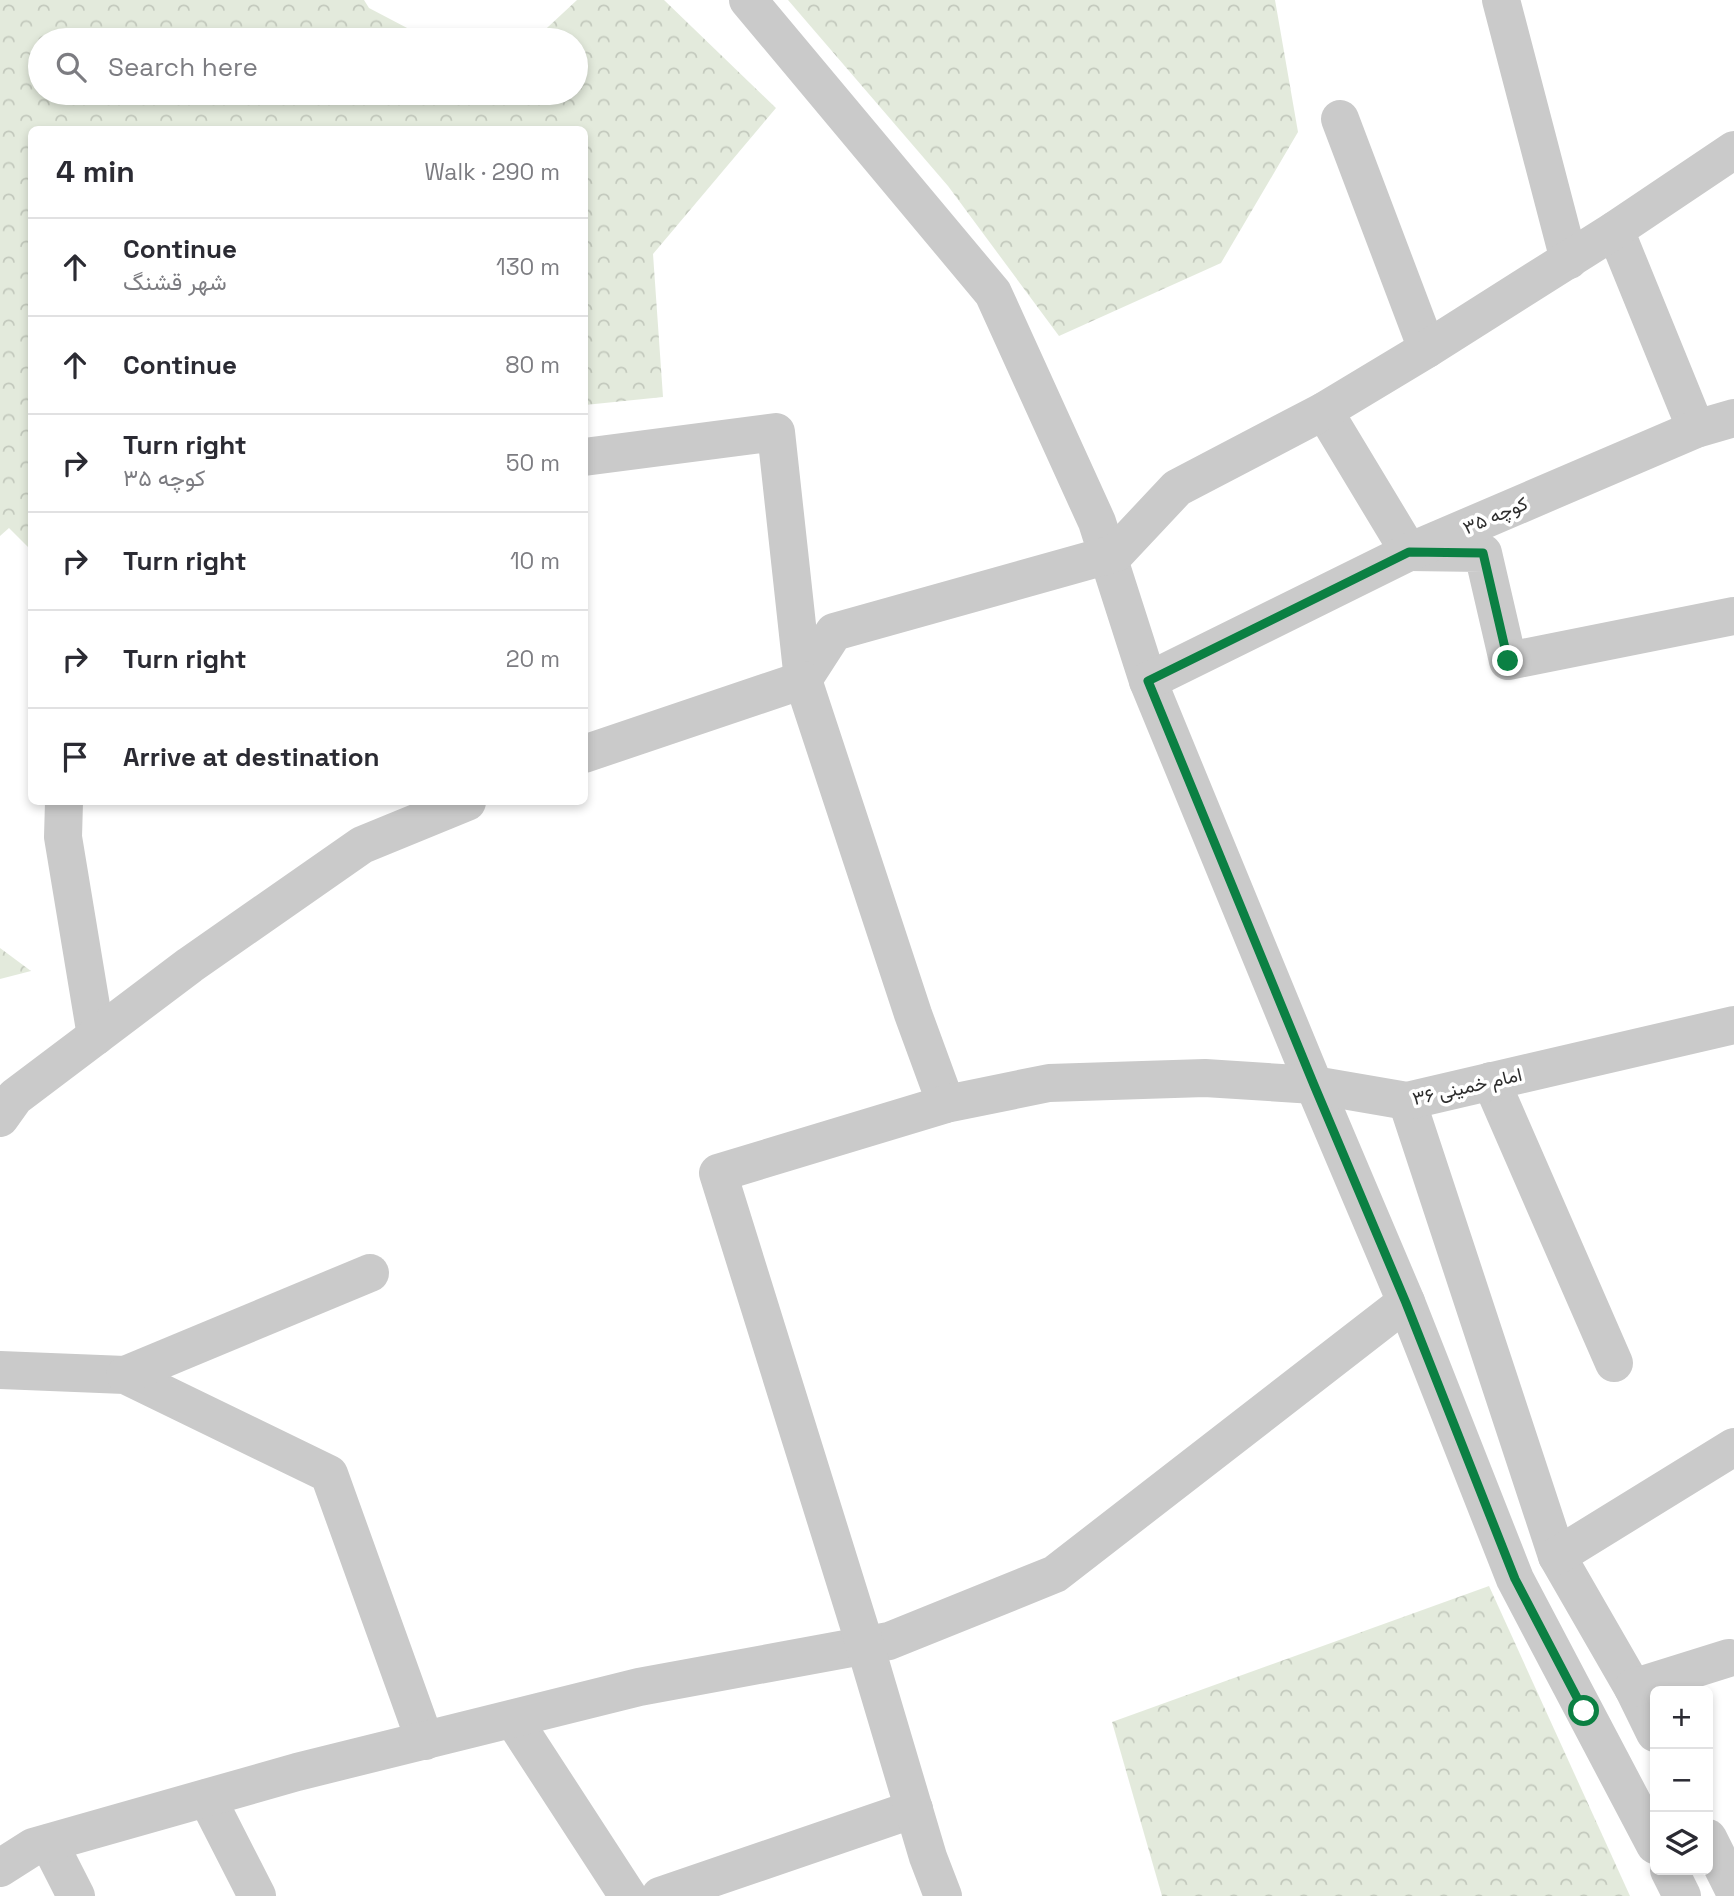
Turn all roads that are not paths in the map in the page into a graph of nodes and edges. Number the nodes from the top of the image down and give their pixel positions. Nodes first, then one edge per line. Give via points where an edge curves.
1 (748, 0) edge
2 (1501, 0) edge
3 (1340, 120) dead end
4 (1734, 150) edge
5 (1615, 230) junction
6 (1569, 260) junction
7 (1427, 349) junction
8 (1324, 411) junction
9 (1734, 418) edge
10 (1696, 429) junction
11 (588, 456) edge
12 (1409, 552) junction
13 (1107, 556) junction
14 (1734, 616) edge
15 (803, 680) junction
16 (1148, 681) junction
17 (588, 753) edge
18 (64, 805) edge
19 (460, 805) edge
20 (1734, 1025) edge
21 (96, 1036) junction
22 (1491, 1081) junction
23 (1314, 1085) junction
24 (1407, 1101) junction
25 (946, 1104) junction
26 (0, 1118) edge
27 (370, 1273) dead end
28 (1406, 1303) junction
29 (1614, 1363) dead end
30 (0, 1370) edge
31 (125, 1375) junction
32 (1734, 1447) edge
33 (1557, 1556) junction
34 (865, 1645) junction
35 (1732, 1661) edge
36 (1633, 1688) junction
37 (513, 1718) junction
38 (1650, 1723) edge
39 (425, 1741) junction
40 (208, 1798) junction
41 (914, 1809) junction
42 (1650, 1836) edge
43 (49, 1843) junction
44 (1713, 1848) edge
45 (0, 1868) edge
46 (1671, 1875) edge
47 (1734, 1890) edge
48 (76, 1896) edge
49 (257, 1896) edge
50 (628, 1896) edge
51 (660, 1896) edge
52 (943, 1896) edge
53 (1682, 1896) edge

1 - 13 street via 993,293 1097,522
2 - 6 street
3 - 7 street
4 - 5 street
5 - 6 street
5 - 10 street
6 - 7 street
7 - 8 street
8 - 12 street
8 - 13 street via 1177,488 1116,553
9 - 10 street, کوچه ۳۵
10 - 12 street, کوچه ۳۵
11 - 15 street via 776,432
12 - 14 street via 1483,553 1508,661
12 - 16 street, کوچه ۳۵
13 - 15 street via 834,632
13 - 16 street
15 - 17 street
15 - 25 street
16 - 23 street
18 - 21 street via 63,837
19 - 21 street via 362,845
20 - 22 street, ۳۶ امام خمینی
21 - 26 street via 15,1097
22 - 24 street, ۳۶ امام خمینی
22 - 29 street
23 - 24 street, ۳۶ امام خمینی
23 - 25 street, ۳۶ امام خمینی via 1205,1078 1049,1083
23 - 28 street
24 - 33 street
25 - 34 street, ۳۶ امام خمینی via 718,1173
27 - 31 street
28 - 34 street via 1055,1574 889,1641
28 - 42 street via 1515,1579
30 - 31 street
31 - 39 street via 329,1474
32 - 33 street
33 - 36 street
34 - 37 street via 639,1687
34 - 41 street
35 - 36 street
36 - 38 street
37 - 39 street
37 - 50 street
39 - 40 street
40 - 43 street
40 - 49 street
41 - 51 street
41 - 52 street
43 - 45 street via 33,1847
43 - 48 street
44 - 47 street
46 - 53 street

